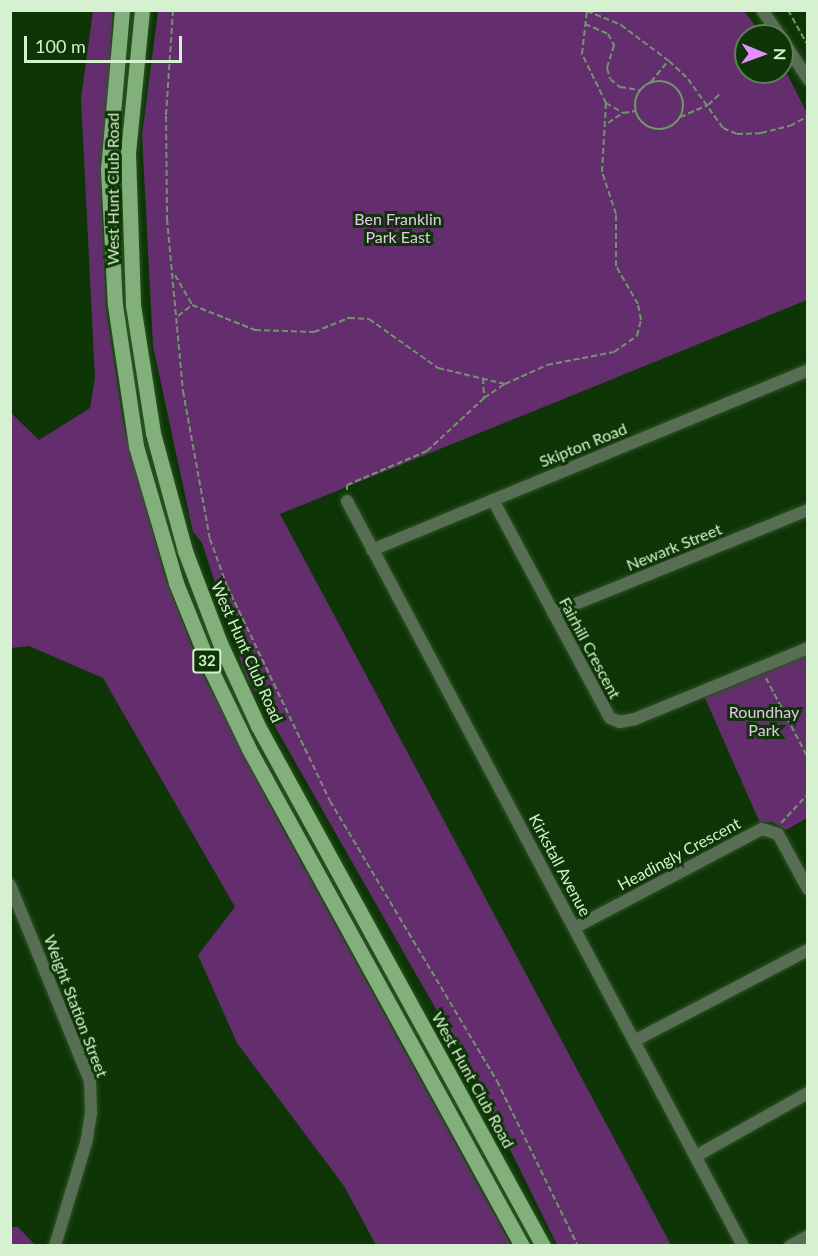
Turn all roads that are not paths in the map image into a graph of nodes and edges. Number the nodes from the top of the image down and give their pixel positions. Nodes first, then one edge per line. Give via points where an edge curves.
1 (122, 10) edge
2 (142, 10) edge
3 (762, 10) edge
4 (772, 24) edge
5 (794, 58) edge
6 (807, 79) edge
7 (807, 370) edge
8 (493, 500) junction
9 (347, 501) road end
10 (807, 510) edge
11 (372, 550) junction
12 (553, 613) junction
13 (807, 648) edge
14 (10, 885) edge
15 (807, 889) edge
16 (574, 928) junction
17 (807, 950) edge
18 (634, 1041) junction
19 (807, 1093) edge
20 (696, 1156) junction
21 (807, 1236) edge
22 (55, 1245) edge
23 (522, 1245) edge
24 (543, 1245) edge
25 (743, 1245) edge
26 (790, 1245) edge

1 - 23 main road, West Hunt Club Road / 32 via 108,169 114,305 136,446 176,583 249,749
2 - 24 main road, West Hunt Club Road / 32 via 128,153 133,305 153,433 185,551 220,644 258,726
3 - 4 street
5 - 6 street
7 - 8 street, Skipton Road
8 - 11 street, Skipton Road
8 - 12 street, Fairhill Crescent
9 - 11 street, Kirkstall Avenue
10 - 12 street, Newark Street
11 - 16 street, Kirkstall Avenue
12 - 13 street, Fairhill Crescent via 600,707 610,718 621,722
14 - 22 street, Weight Station Street via 90,1081 91,1113 86,1143
15 - 16 street, Headingly Crescent via 778,834 762,829
16 - 18 street, Kirkstall Avenue
17 - 18 street
18 - 20 street, Kirkstall Avenue
19 - 20 street
20 - 25 street, Kirkstall Avenue
21 - 26 street

